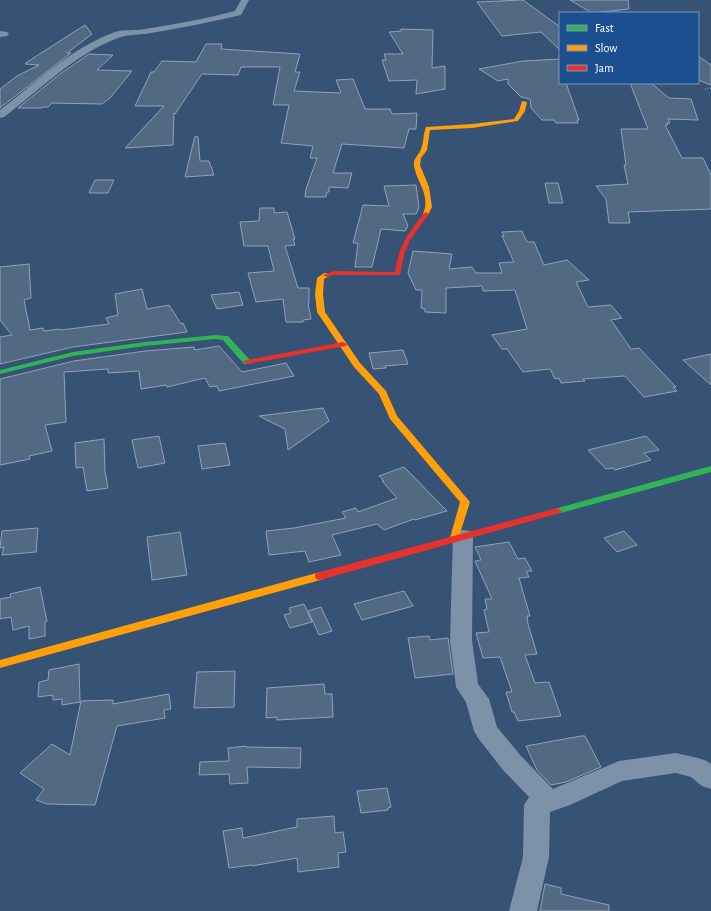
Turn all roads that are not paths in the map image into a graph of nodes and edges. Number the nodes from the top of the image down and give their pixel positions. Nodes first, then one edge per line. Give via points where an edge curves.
1 (245, 0) edge
2 (524, 102) dead end
3 (0, 115) edge
4 (343, 344) junction
5 (0, 372) edge
6 (711, 469) edge
7 (459, 537) junction
8 (0, 664) edge
9 (711, 779) edge
10 (549, 801) junction
11 (523, 911) edge

1 - 3 street via 238,13 202,22 119,34 93,45 52,73
2 - 4 street via 516,120 428,128 424,150 418,158 417,165 426,187 429,207 425,218 407,240 398,274 333,273 321,278 320,312
4 - 5 street via 246,362 225,338 215,337 73,354
4 - 7 street via 357,365 383,393 393,417 465,502
6 - 7 street
7 - 8 street
7 - 10 street via 461,640 467,687 477,699 486,731
9 - 10 street via 698,768 676,763 619,771
10 - 11 street via 537,805 536,857

